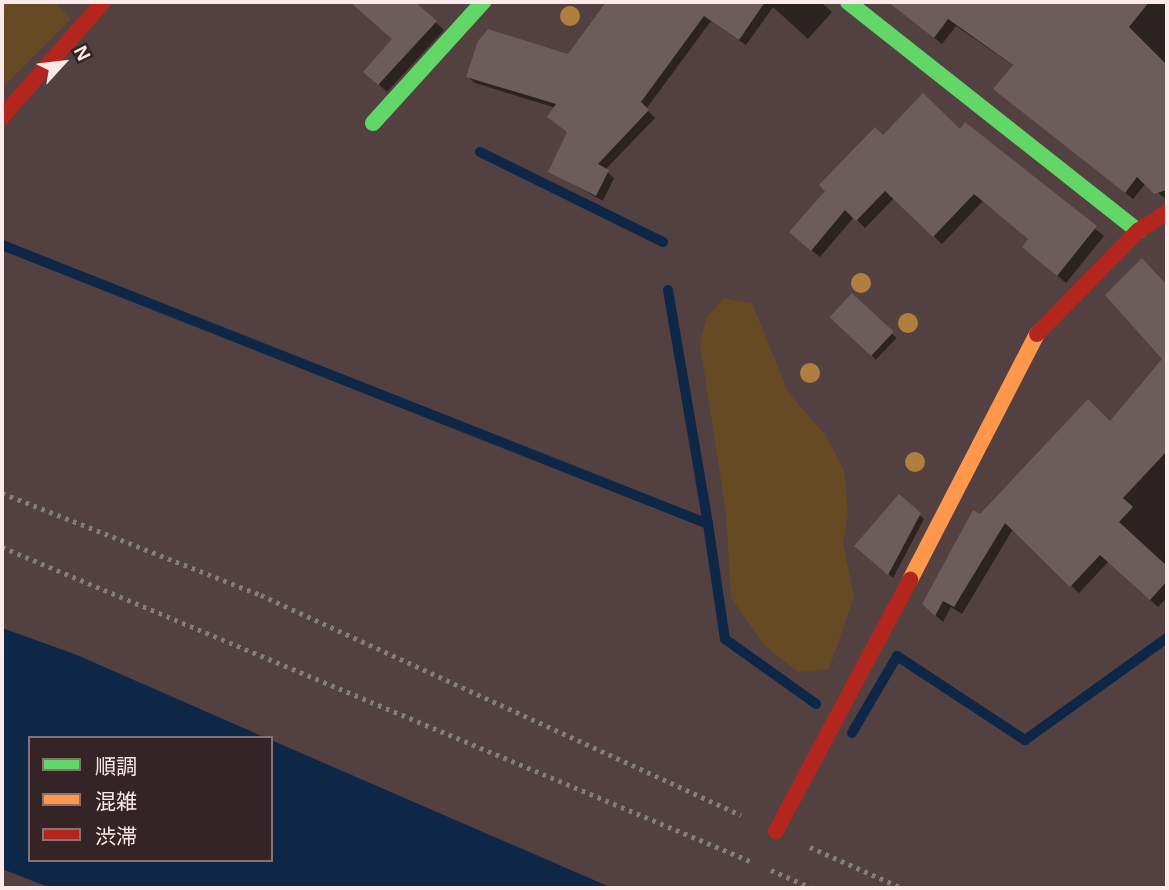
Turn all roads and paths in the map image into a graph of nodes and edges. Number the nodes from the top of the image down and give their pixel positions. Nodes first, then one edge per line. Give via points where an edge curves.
1 (103, 2) edge
2 (483, 2) edge
3 (848, 2) edge
4 (2, 117) edge
5 (373, 122) dead end
6 (1167, 212) edge
7 (1138, 231) junction
8 (2, 493) edge
9 (2, 547) edge
10 (776, 831) junction
11 (812, 888) edge
12 (902, 888) edge

1 - 4 street
2 - 5 street
3 - 7 street
6 - 7 street
7 - 10 street via 1033,338 977,456
8 - 10 path via 261,595
9 - 11 path
10 - 12 path

